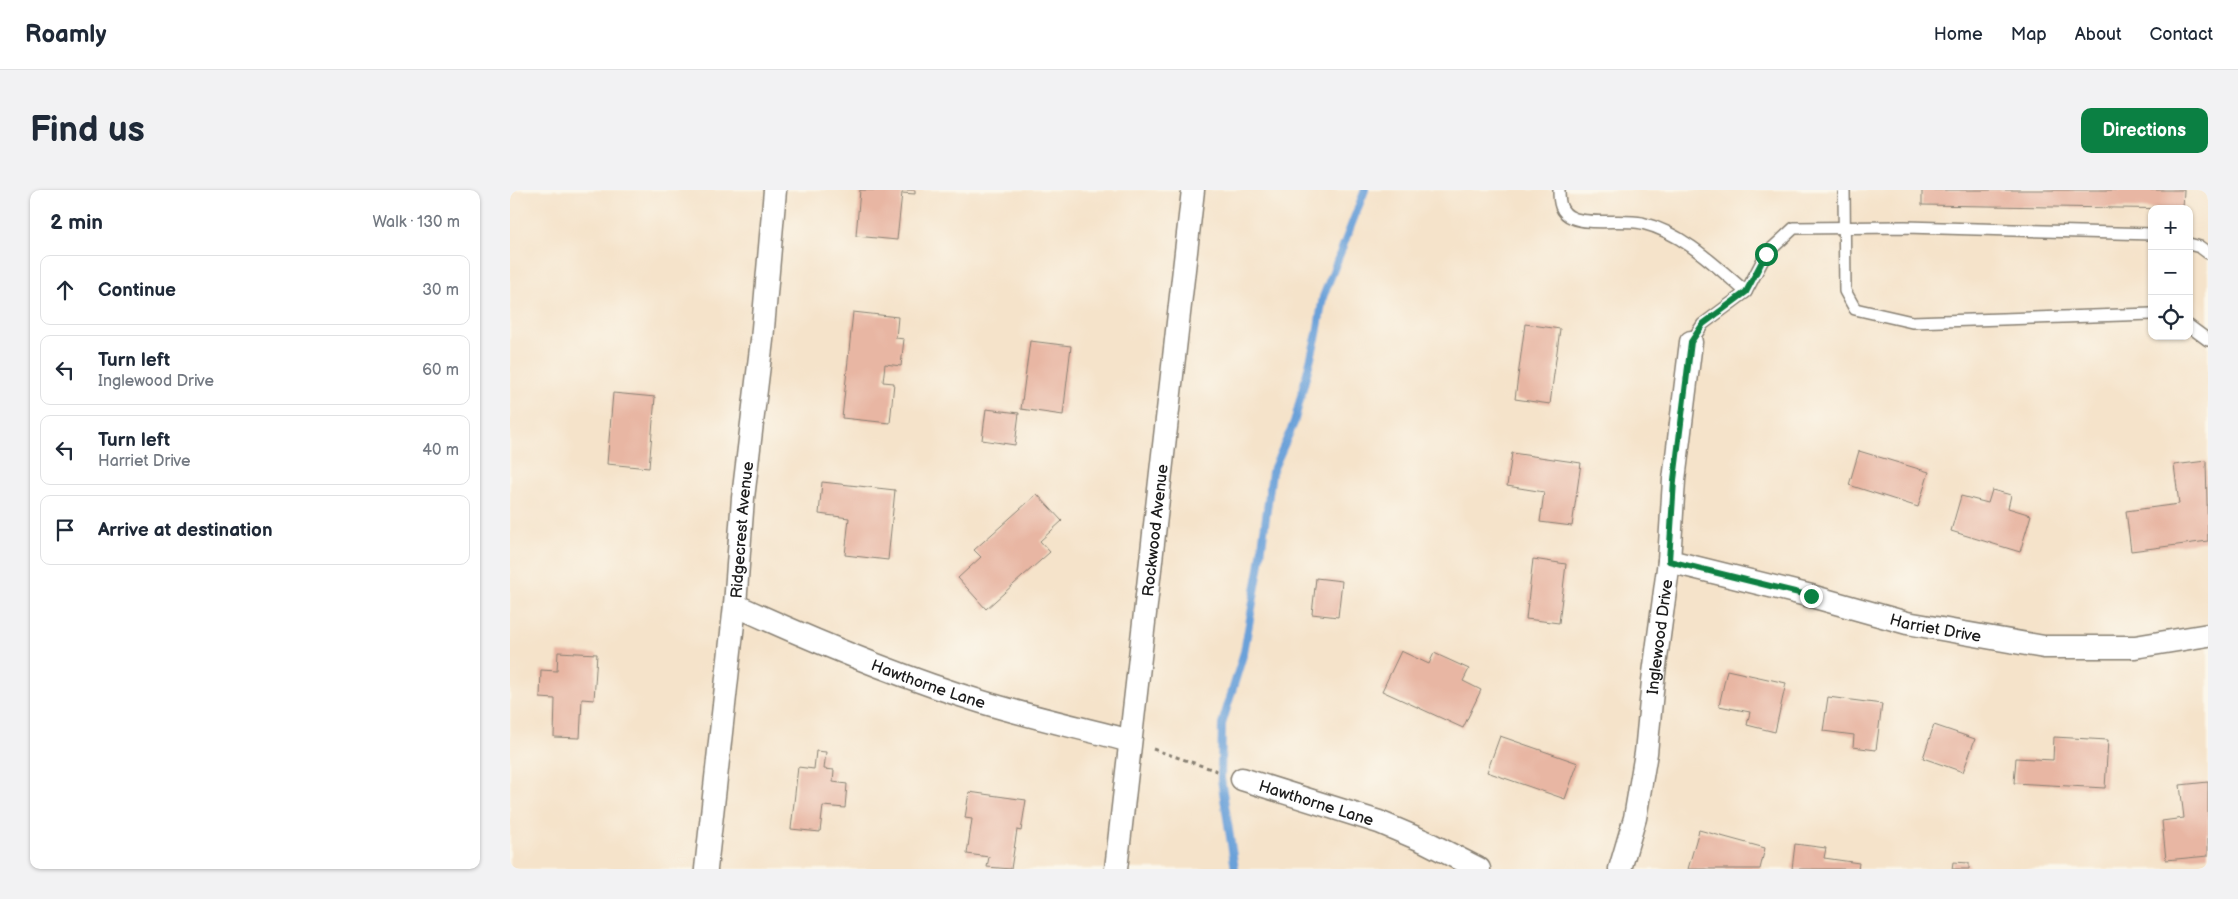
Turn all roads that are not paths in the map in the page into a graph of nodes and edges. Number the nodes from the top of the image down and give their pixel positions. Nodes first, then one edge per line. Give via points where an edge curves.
1 (775, 190) edge
2 (1192, 190) edge
3 (1559, 190) edge
4 (1844, 190) edge
5 (1844, 228) junction
6 (2148, 234) edge
7 (2193, 245) edge
8 (2208, 253) edge
9 (1746, 292) junction
10 (2148, 314) edge
11 (2193, 329) edge
12 (2208, 340) edge
13 (1691, 342) joint
14 (1669, 561) junction
15 (735, 605) junction
16 (2208, 635) edge
17 (1138, 744) junction
18 (1242, 780) road end
19 (706, 869) edge
20 (1116, 869) edge
21 (1479, 869) edge
22 (1620, 869) edge

1 - 15 street, Ridgecrest Avenue
2 - 17 street, Rockwood Avenue
3 - 9 lane via 1559,204 1564,213 1574,219 1642,223 1686,241
4 - 5 lane
5 - 6 lane
5 - 9 lane via 1794,228 1766,254
5 - 10 lane via 1845,291 1855,309 1912,322
7 - 8 lane
9 - 13 lane via 1703,324
11 - 12 lane
13 - 14 street, Inglewood Drive via 1674,480
14 - 16 street, Harriet Drive via 1907,623 2044,648 2134,647
14 - 22 street, Inglewood Drive via 1646,753 1635,818
15 - 17 street, Hawthorne Lane via 831,649 918,681 984,703
15 - 19 street, Ridgecrest Avenue
17 - 20 street, Rockwood Avenue
18 - 21 street, Hawthorne Lane via 1379,822

